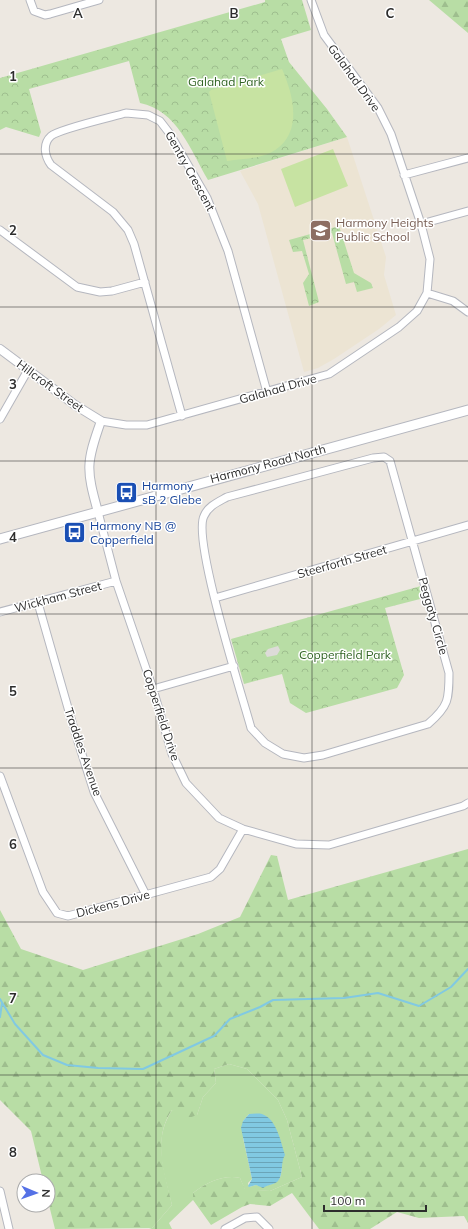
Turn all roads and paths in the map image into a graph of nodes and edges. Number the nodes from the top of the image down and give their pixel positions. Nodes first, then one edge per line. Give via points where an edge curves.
1 (30, 0) edge
2 (99, 0) edge
3 (311, 0) edge
4 (468, 158) edge
5 (404, 175) junction
6 (468, 211) edge
7 (421, 224) junction
8 (0, 230) edge
9 (145, 282) junction
10 (427, 293) junction
11 (468, 312) edge
12 (0, 349) edge
13 (28, 370) junction
14 (267, 392) junction
15 (468, 410) edge
16 (182, 416) junction
17 (0, 419) edge
18 (101, 421) junction
19 (98, 512) junction
20 (468, 525) edge
21 (0, 539) edge
22 (412, 542) junction
23 (116, 581) junction
24 (215, 598) junction
25 (38, 603) junction
26 (0, 612) edge
27 (234, 666) junction
28 (153, 689) junction
29 (0, 776) edge
30 (468, 803) edge
31 (243, 829) junction
32 (146, 895) junction
33 (0, 1191) edge
34 (9, 1229) edge
35 (225, 1229) edge
36 (269, 1229) edge

1 - 2 street via 34,11 45,15
3 - 5 street, Galahad Drive via 324,36 385,121
4 - 5 street
5 - 7 street, Galahad Drive
6 - 7 street
7 - 10 street, Galahad Drive via 430,259
8 - 9 street via 77,287 100,292
9 - 14 street, Gentry Crescent via 134,244 120,220 51,165 47,159 47,141 51,136 126,113 148,114 166,127 207,198 224,237
9 - 16 street, Gentry Crescent
10 - 11 street via 453,301
10 - 14 street, Galahad Drive via 417,311 399,327 329,374
12 - 13 street, Hillcroft Street
13 - 17 street
13 - 18 street, Hillcroft Street
14 - 16 street, Galahad Drive
15 - 19 main road, Harmony Road North
16 - 18 street, Galahad Drive via 147,425
18 - 19 street via 91,450 88,470
19 - 21 main road, Harmony Road North
19 - 23 street, Copperfield Drive
20 - 22 street, Steerforth Street
22 - 24 street, Steerforth Street
22 - 24 street, Peggoty Circle via 390,461 384,457 227,497 211,506 203,516 206,565
22 - 27 street, Peggoty Circle via 449,673 449,696 441,712 428,724 323,755 304,758 283,754 265,743 252,728
23 - 25 street, Wickham Street
23 - 28 street, Copperfield Drive
24 - 27 street, Peggoty Circle
25 - 26 street, Wickham Street
25 - 32 street, Traddles Avenue via 94,792
27 - 28 street
28 - 31 street, Copperfield Drive via 172,754 186,783 219,818
29 - 32 street, Dickens Drive via 43,892 57,914 68,916
30 - 31 street, Copperfield Drive via 329,845 296,844
31 - 32 street, Dickens Drive via 220,869 211,877
33 - 34 street
35 - 36 street via 245,1218 257,1217

